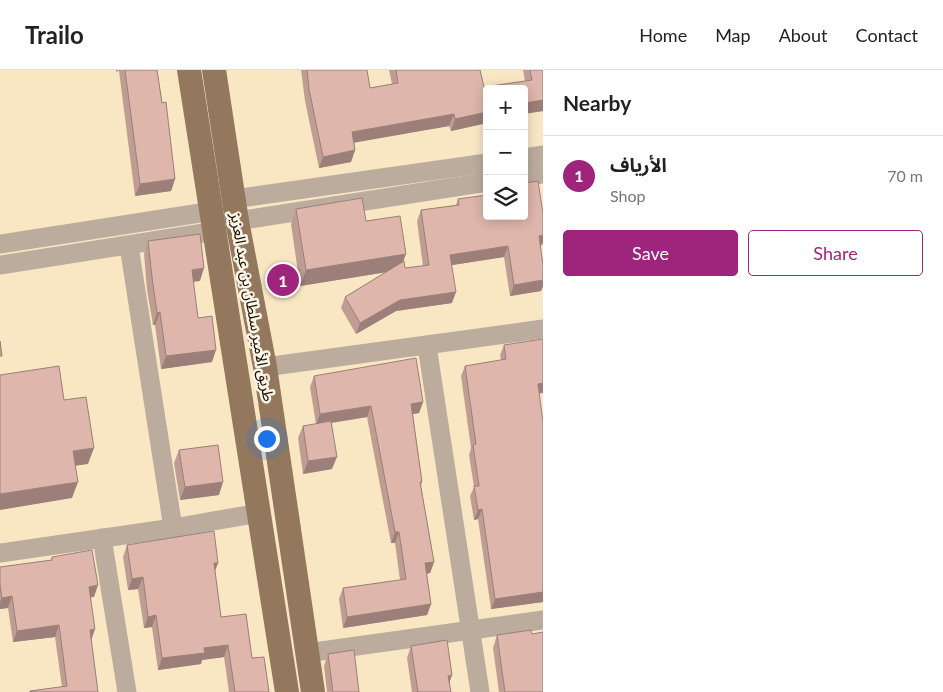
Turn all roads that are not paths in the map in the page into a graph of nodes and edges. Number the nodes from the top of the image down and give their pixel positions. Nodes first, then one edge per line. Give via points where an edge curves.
1 (189, 70) edge
2 (214, 70) edge
3 (543, 155) edge
4 (528, 157) edge
5 (483, 164) edge
6 (543, 174) edge
7 (528, 176) edge
8 (483, 182) edge
9 (236, 210) junction
10 (214, 221) junction
11 (0, 244) edge
12 (128, 246) junction
13 (0, 266) edge
14 (543, 329) edge
15 (427, 346) junction
16 (265, 367) junction
17 (259, 513) junction
18 (173, 528) junction
19 (102, 538) junction
20 (0, 553) edge
21 (543, 620) edge
22 (471, 631) junction
23 (308, 653) junction
24 (127, 692) edge
25 (287, 692) edge
26 (313, 692) edge
27 (480, 692) edge

1 - 10 main road, طريق الأمير سلطان بن عبد العزيز
2 - 9 main road, طريق الأمير سلطان بن عبد العزيز
3 - 4 street
5 - 9 street
6 - 7 street
8 - 9 street
9 - 16 main road, طريق الأمير سلطان بن عبد العزيز
10 - 11 street
10 - 12 street
10 - 17 main road, طريق الأمير سلطان بن عبد العزيز
12 - 13 street
12 - 18 street
14 - 15 street
15 - 16 street
15 - 22 street
16 - 23 main road, طريق الأمير سلطان بن عبد العزيز
17 - 18 street
17 - 25 main road, طريق الأمير سلطان بن عبد العزيز
18 - 19 street
19 - 20 street
19 - 24 street
21 - 22 street
22 - 23 street
22 - 27 street
23 - 26 main road, طريق الأمير سلطان بن عبد العزيز

